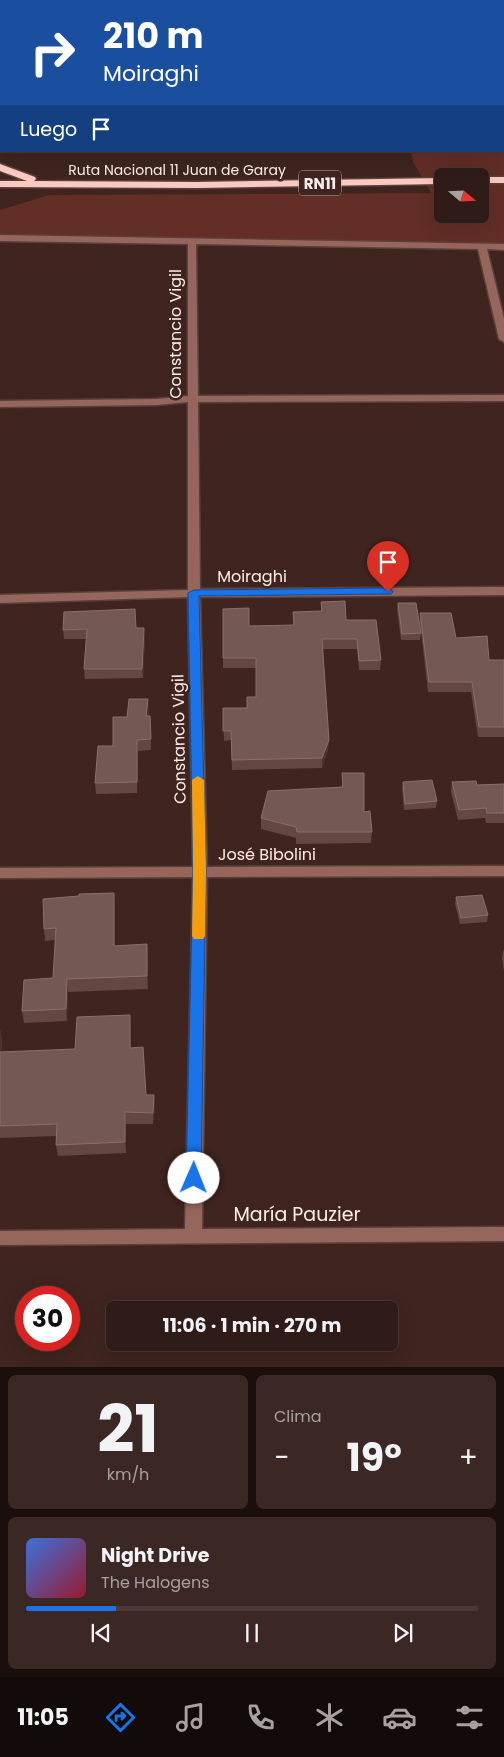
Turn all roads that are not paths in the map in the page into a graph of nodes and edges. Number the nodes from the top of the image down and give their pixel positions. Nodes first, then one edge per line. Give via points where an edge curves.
1 (0, 168) edge
2 (489, 180) edge
3 (504, 180) edge
4 (434, 181) edge
5 (0, 184) edge
6 (94, 184) junction
7 (0, 238) edge
8 (192, 243) junction
9 (482, 247) junction
10 (504, 247) edge
11 (504, 339) edge
12 (504, 398) edge
13 (193, 399) junction
14 (0, 404) edge
15 (504, 591) edge
16 (194, 593) junction
17 (0, 599) edge
18 (200, 871) junction
19 (504, 872) edge
20 (0, 873) edge
21 (504, 1234) edge
22 (193, 1236) junction
23 (0, 1238) edge

1 - 6 highway via 37,180
2 - 3 highway
4 - 6 highway, Ruta Nacional 11 Juan de Garay / RN11
5 - 6 highway, Ruta Nacional 11 Juan de Garay / RN11
7 - 8 street
8 - 9 street
8 - 13 street, Constancio Vigil
9 - 10 street
9 - 11 street
12 - 13 street
13 - 14 street
13 - 16 street, Constancio Vigil
15 - 16 street, Moiraghi
16 - 17 street, Moiraghi
16 - 18 street, Constancio Vigil
18 - 19 street, José Bibolini
18 - 20 street, José Bibolini
18 - 22 street, Constancio Vigil
21 - 22 street, María Pauzier
22 - 23 street, María Pauzier

